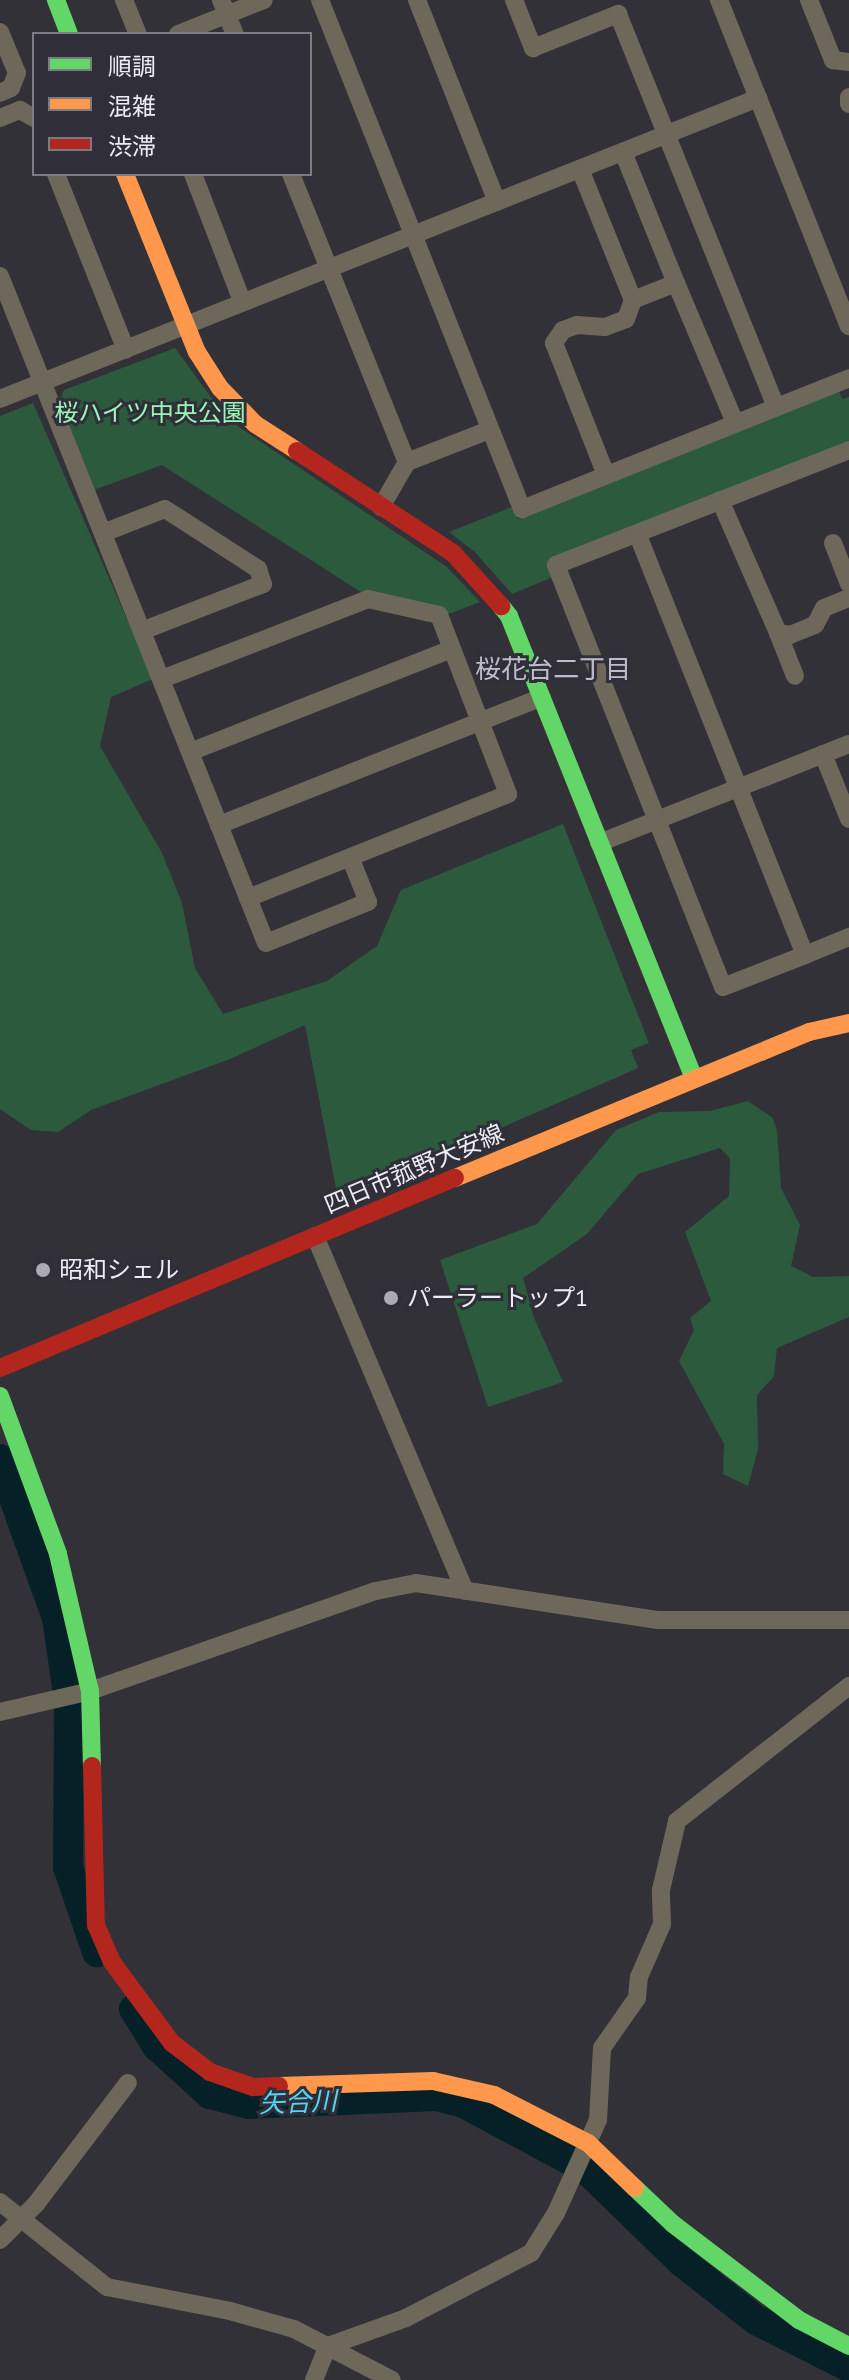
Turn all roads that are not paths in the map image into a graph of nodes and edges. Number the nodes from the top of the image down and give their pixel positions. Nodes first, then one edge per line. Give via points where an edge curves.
1 (56, 0) edge
2 (124, 0) edge
3 (264, 0) edge
4 (320, 0) edge
5 (417, 0) edge
6 (514, 0) edge
7 (719, 0) edge
8 (809, 0) edge
9 (224, 7) edge
10 (0, 32) edge
11 (68, 32) edge
12 (137, 32) edge
13 (181, 32) edge
14 (234, 32) edge
15 (848, 67) edge
16 (0, 93) edge
17 (849, 97) edge
18 (758, 98) junction
19 (849, 104) edge
20 (32, 117) edge
21 (0, 118) edge
22 (666, 135) junction
23 (623, 152) junction
24 (580, 169) junction
25 (57, 176) edge
26 (126, 176) edge
27 (194, 176) edge
28 (292, 176) edge
29 (497, 202) junction
30 (414, 236) junction
31 (328, 269) junction
32 (0, 276) edge
33 (676, 283) junction
34 (633, 300) junction
35 (242, 301) junction
36 (185, 325) junction
37 (849, 326) edge
38 (126, 350) junction
39 (849, 378) edge
40 (42, 382) junction
41 (0, 399) edge
42 (776, 407) junction
43 (735, 423) junction
44 (489, 430) junction
45 (849, 450) edge
46 (407, 462) junction
47 (606, 475) junction
48 (720, 500) junction
49 (381, 507) junction
50 (103, 533) junction
51 (637, 533) junction
52 (833, 543) dead end
53 (849, 584) edge
54 (849, 598) edge
55 (142, 631) junction
56 (778, 633) junction
57 (451, 649) junction
58 (795, 676) dead end
59 (162, 679) junction
60 (542, 697) junction
61 (480, 721) junction
62 (849, 744) edge
63 (190, 752) junction
64 (823, 754) junction
65 (739, 788) junction
66 (849, 819) edge
67 (658, 820) junction
68 (219, 825) junction
69 (599, 843) junction
70 (350, 857) junction
71 (248, 898) junction
72 (849, 937) edge
73 (805, 955) junction
74 (849, 1023) edge
75 (694, 1078) junction
76 (315, 1236) junction
77 (0, 1368) edge
78 (0, 1396) edge
79 (465, 1591) junction
80 (849, 1620) edge
81 (849, 1686) edge
82 (90, 1691) junction
83 (0, 1712) edge
84 (128, 2083) dead end
85 (587, 2146) junction
86 (0, 2202) edge
87 (22, 2220) junction
88 (0, 2240) edge
89 (328, 2346) junction
90 (849, 2346) edge
91 (314, 2380) edge
92 (392, 2380) edge

1 - 11 street
2 - 12 street
3 - 9 street
4 - 30 street
5 - 29 street
6 - 22 street via 533,48 618,14
7 - 18 street
8 - 15 street via 833,60
9 - 13 street
9 - 14 street
10 - 16 street via 17,73 11,88
17 - 19 street
18 - 22 street
18 - 37 street
20 - 21 street via 20,110
22 - 23 street
22 - 42 street
23 - 24 street
23 - 33 street
24 - 29 street
24 - 34 street
25 - 38 street
26 - 36 street
27 - 35 street
28 - 31 street
29 - 30 street
30 - 31 street
30 - 44 street
31 - 35 street
31 - 46 street
32 - 40 street
33 - 34 street
33 - 43 street
34 - 47 street via 626,319 605,327 577,325 563,330 554,343
35 - 36 street
36 - 38 street
36 - 49 street via 203,365 236,406
38 - 40 street
39 - 42 street
40 - 41 street
40 - 50 street
42 - 43 street
43 - 47 street
44 - 46 street
44 - 47 street via 522,509
45 - 48 street
46 - 49 street
48 - 51 street
48 - 56 street
49 - 60 street via 453,553 498,599
50 - 55 street
50 - 55 street via 165,509 258,569 263,584
51 - 65 street
51 - 67 street via 556,565
52 - 53 street
54 - 56 street via 824,608 815,625 790,635
55 - 59 street
56 - 58 street
57 - 59 street via 439,615 368,599
57 - 61 street
57 - 63 street
59 - 63 street
60 - 61 street
60 - 69 street
61 - 68 street
61 - 70 street via 508,794
62 - 64 street
63 - 68 street
64 - 65 street
64 - 66 street
65 - 67 street
65 - 73 street
67 - 69 street
67 - 73 street via 723,987
68 - 71 street
69 - 75 street
70 - 71 street
70 - 71 street via 368,902 266,943
72 - 73 street
74 - 75 street, 四日市菰野大安線 via 809,1032
75 - 76 street, 四日市菰野大安線
76 - 77 street, 四日市菰野大安線
76 - 79 street
78 - 82 street via 58,1554
79 - 80 street via 658,1620
79 - 82 street via 416,1583 376,1591
81 - 85 street via 677,1821 661,1890 662,1924 639,1977 637,1998 602,2048 598,2120
82 - 83 street
82 - 85 street via 96,1925 112,1962 172,2043 210,2072 253,2087 433,2081 494,2095
84 - 87 street
85 - 89 street via 531,2253 519,2263 406,2318
85 - 90 street via 673,2224 799,2320
86 - 87 street
87 - 88 street
87 - 89 street via 107,2287 230,2311 294,2329
89 - 91 street
89 - 92 street

